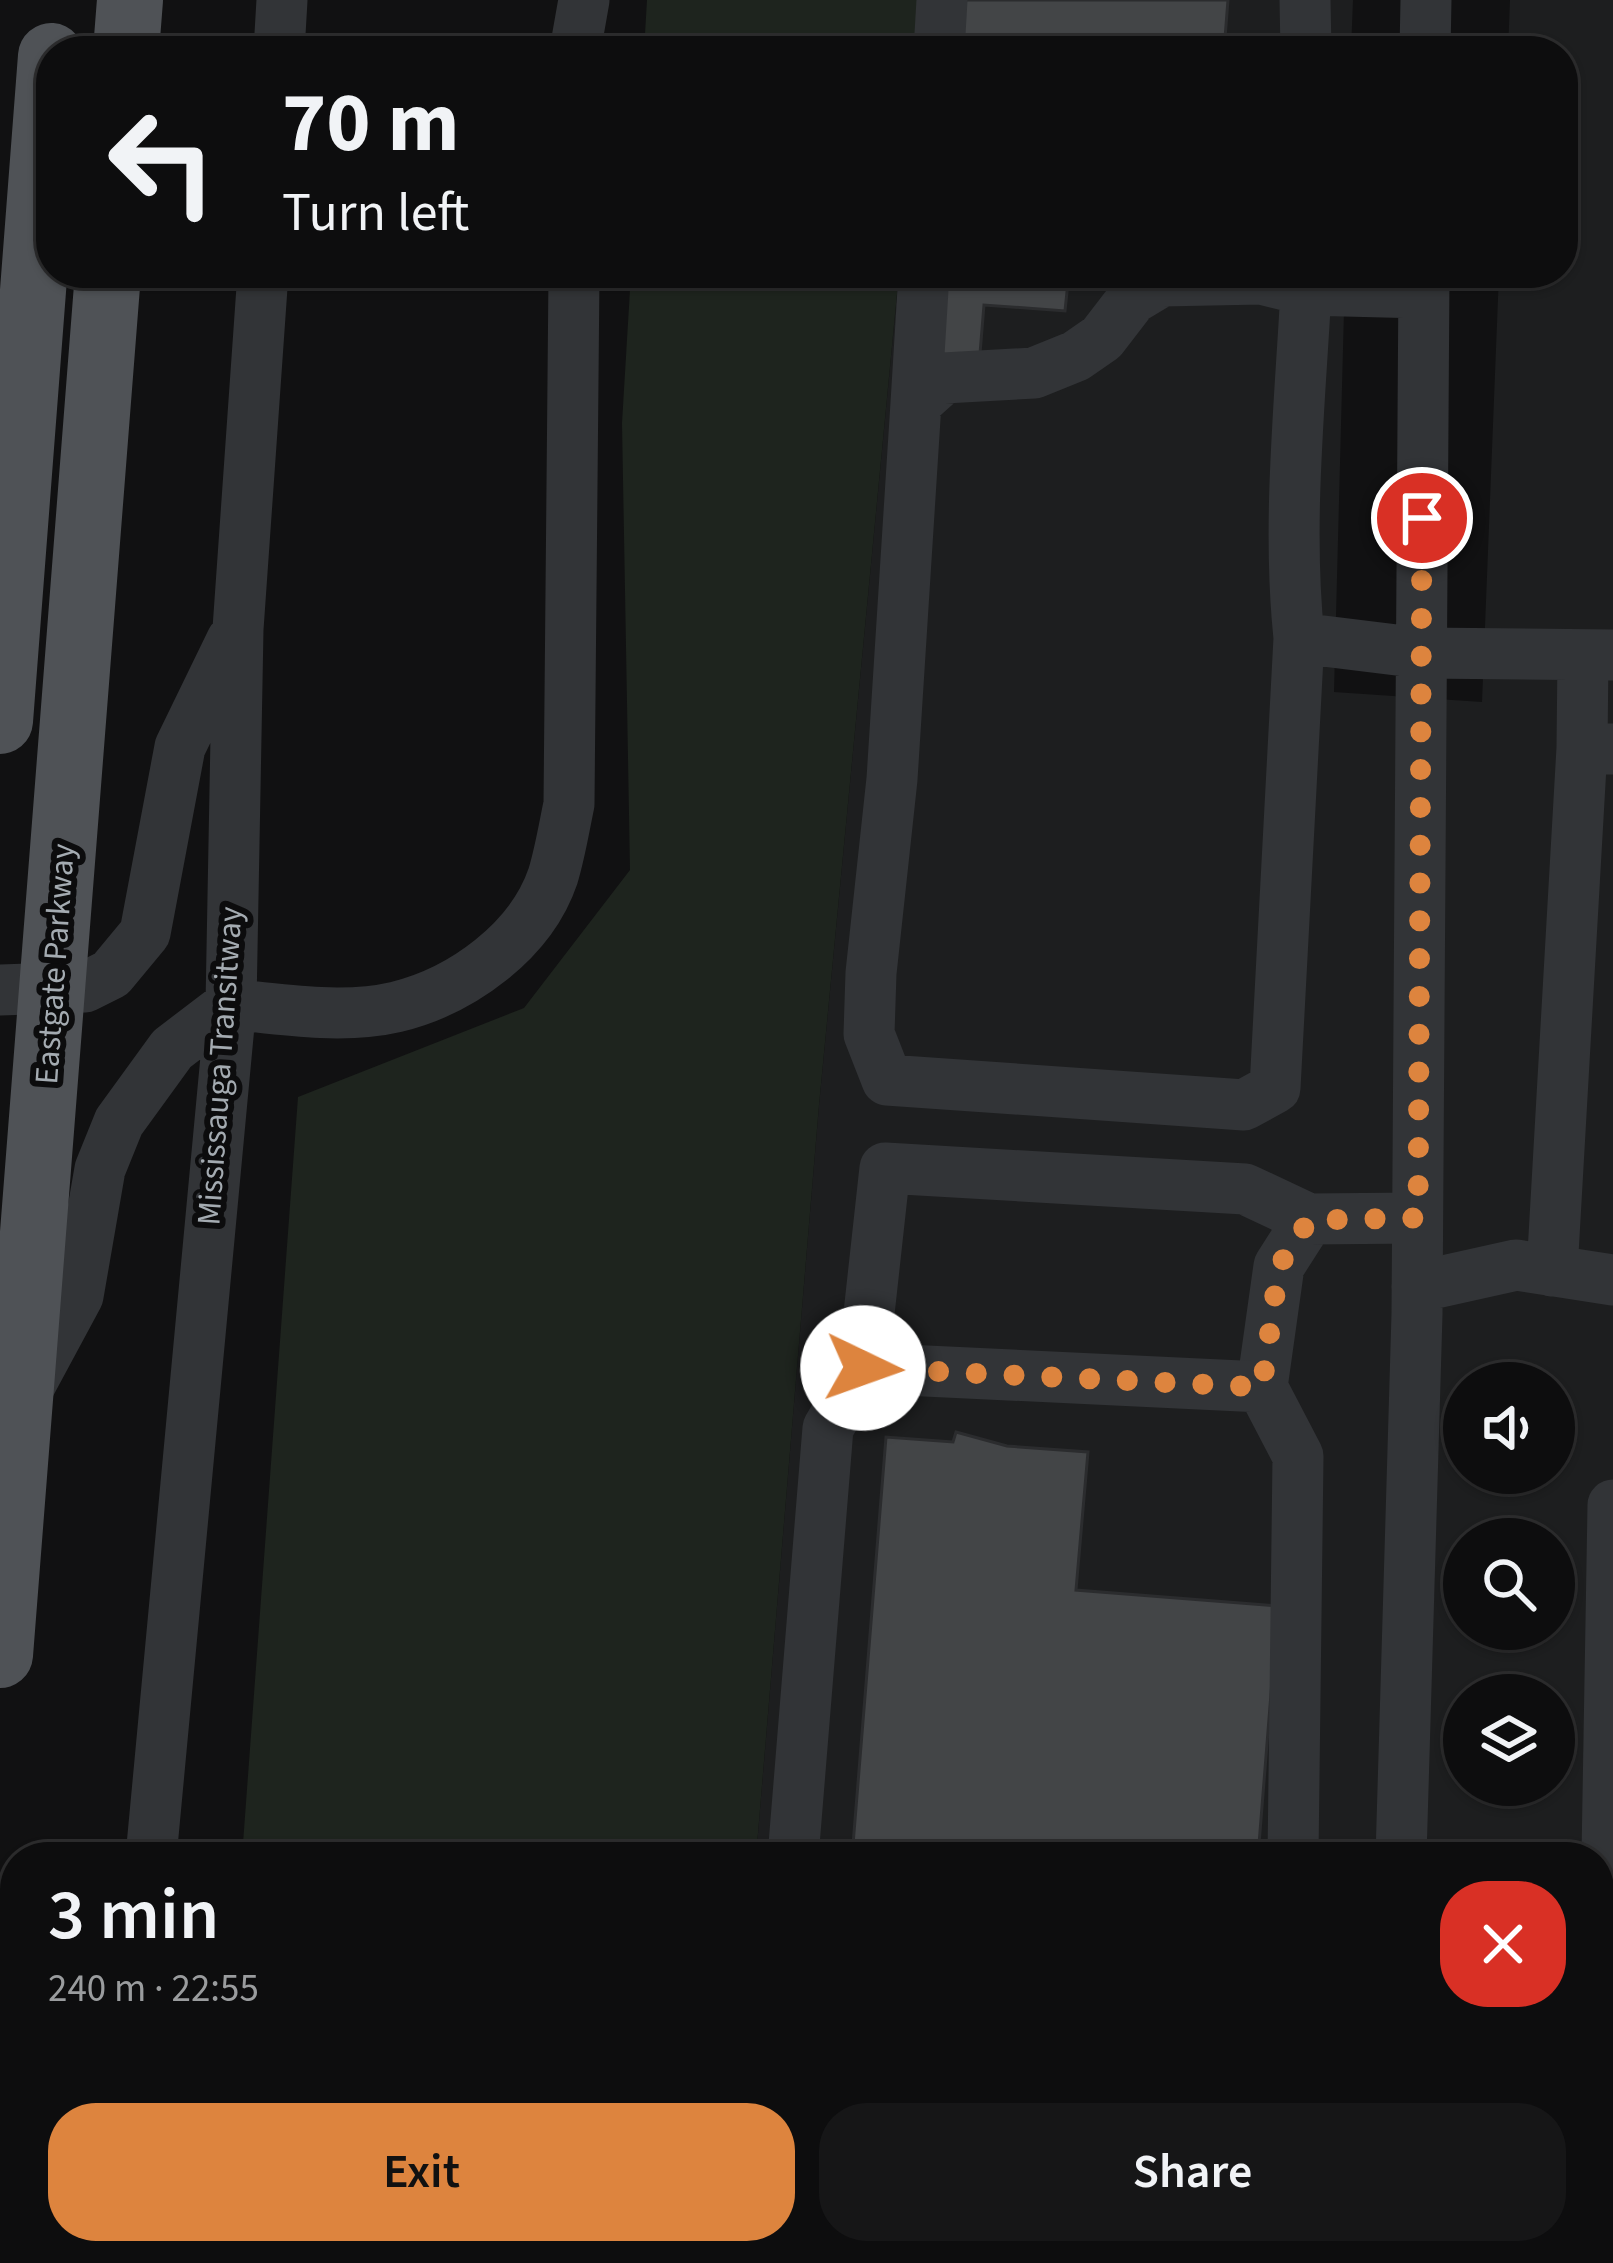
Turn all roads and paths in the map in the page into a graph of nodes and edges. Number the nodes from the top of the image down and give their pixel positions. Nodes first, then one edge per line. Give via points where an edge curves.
1 (55, 0) edge
2 (130, 0) edge
3 (282, 0) edge
4 (584, 0) edge
5 (942, 0) edge
6 (1306, 0) edge
7 (1426, 0) edge
8 (52, 36) edge
9 (127, 36) edge
10 (280, 36) edge
11 (578, 36) edge
12 (940, 36) edge
13 (1306, 36) edge
14 (1425, 36) edge
15 (36, 249) edge
16 (107, 288) edge
17 (262, 288) edge
18 (574, 288) edge
19 (923, 288) edge
20 (1150, 288) edge
21 (1306, 288) edge
22 (1424, 288) edge
23 (916, 403) junction
24 (238, 629) junction
25 (1299, 638) junction
26 (1421, 653) junction
27 (1598, 655) edge
28 (0, 721) edge
29 (1597, 748) edge
30 (27, 989) edge
31 (231, 1004) junction
32 (1418, 1218) junction
33 (1309, 1220) junction
34 (1552, 1271) junction
35 (1613, 1280) edge
36 (1417, 1300) junction
37 (863, 1368) junction
38 (1262, 1387) junction
39 (21, 1402) junction
40 (1613, 1504) edge
41 (0, 1654) edge
42 (153, 1842) edge
43 (795, 1842) edge
44 (1293, 1842) edge
45 (1401, 1842) edge
46 (1607, 1842) edge

1 - 8 main road
2 - 9 main road
3 - 10 street
4 - 11 street
5 - 12 street
6 - 13 street
7 - 14 street
15 - 28 main road
16 - 30 main road, Eastgate Parkway
17 - 24 street, Mississauga Transitway
18 - 31 street via 569,804 552,879 523,930 472,975 395,1007
19 - 23 street
20 - 23 street via 1076,356 1034,373 944,378
21 - 25 street
22 - 26 street
23 - 25 street via 868,1034 887,1080 1244,1106 1275,1088
24 - 30 street via 180,747 146,932 111,974 85,987
24 - 31 street, Mississauga Transitway
25 - 26 street
26 - 27 street
26 - 32 street
27 - 29 street
29 - 34 street
30 - 39 main road, Eastgate Parkway
31 - 39 street via 172,1049 119,1122 100,1169 78,1296
31 - 42 street, Mississauga Transitway
32 - 33 street
32 - 36 street
33 - 37 street via 1245,1190 885,1168
33 - 38 street via 1279,1266
34 - 35 street
34 - 36 street via 1516,1265
36 - 45 street
37 - 38 street
37 - 43 street via 827,1428
38 - 44 street via 1298,1456
39 - 41 main road, Eastgate Parkway
40 - 46 street

